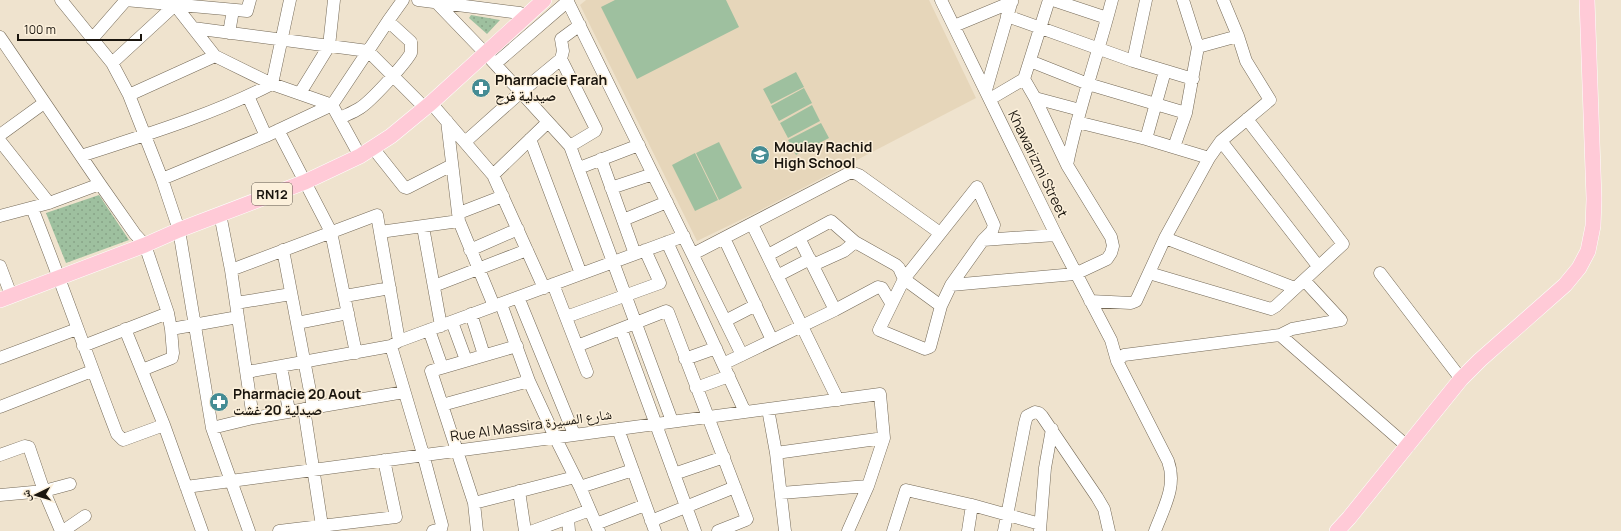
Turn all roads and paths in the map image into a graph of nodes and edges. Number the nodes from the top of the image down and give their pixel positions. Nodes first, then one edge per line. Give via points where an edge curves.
1 (61, 0) edge
2 (126, 0) edge
3 (250, 0) edge
4 (290, 0) edge
5 (334, 0) edge
6 (403, 0) edge
7 (418, 0) edge
8 (527, 0) edge
9 (544, 0) edge
10 (941, 0) edge
11 (1049, 0) edge
12 (1053, 0) edge
13 (1112, 0) edge
14 (1146, 0) edge
15 (1183, 0) edge
16 (1223, 0) edge
17 (1587, 0) edge
18 (568, 1) edge
19 (1012, 1) edge
20 (436, 2) junction
21 (175, 5) junction
22 (233, 10) junction
23 (520, 14) junction
24 (1008, 16) junction
25 (1107, 18) junction
26 (388, 20) junction
27 (580, 25) junction
28 (954, 26) junction
29 (193, 28) junction
30 (1040, 28) junction
31 (510, 31) junction
32 (229, 33) junction
33 (1238, 36) junction
34 (0, 37) edge
35 (92, 39) junction
36 (282, 40) junction
37 (329, 46) junction
38 (1198, 47) junction
39 (1099, 49) junction
40 (368, 51) junction
41 (215, 56) junction
42 (491, 59) junction
43 (562, 60) junction
44 (1030, 61) junction
45 (1133, 61) junction
46 (112, 62) junction
47 (1165, 71) junction
48 (392, 76) junction
49 (1024, 79) junction
50 (1193, 79) junction
51 (272, 84) junction
52 (1088, 84) junction
53 (521, 92) junction
54 (300, 93) junction
55 (988, 94) junction
56 (129, 95) junction
57 (248, 96) junction
58 (1035, 98) junction
59 (44, 103) junction
60 (332, 105) junction
61 (428, 106) junction
62 (1156, 106) junction
63 (1186, 114) junction
64 (1078, 116) junction
65 (340, 118) junction
66 (1247, 119) junction
67 (448, 121) junction
68 (548, 122) junction
69 (278, 130) junction
70 (0, 135) edge
71 (146, 135) junction
72 (266, 136) junction
73 (530, 139) junction
74 (1146, 139) junction
75 (0, 141) edge
76 (1221, 141) junction
77 (465, 142) junction
78 (639, 145) junction
79 (570, 146) junction
80 (1174, 147) junction
81 (373, 148) junction
82 (81, 156) junction
83 (360, 156) junction
84 (1208, 158) junction
85 (601, 160) junction
86 (452, 165) junction
87 (1067, 165) junction
88 (578, 168) junction
89 (653, 174) junction
90 (493, 175) junction
91 (162, 179) junction
92 (305, 182) junction
93 (100, 184) junction
94 (611, 188) junction
95 (503, 196) junction
96 (667, 202) junction
97 (49, 203) junction
98 (32, 208) junction
99 (220, 214) junction
100 (0, 216) edge
101 (459, 217) junction
102 (623, 220) junction
103 (752, 224) junction
104 (423, 227) junction
105 (518, 229) junction
106 (179, 230) junction
107 (331, 232) junction
108 (380, 232) junction
109 (940, 233) junction
110 (1056, 235) junction
111 (684, 236) junction
112 (724, 238) junction
113 (800, 238) junction
114 (1166, 238) junction
115 (983, 240) junction
116 (667, 242) junction
117 (855, 242) junction
118 (145, 245) junction
119 (283, 250) junction
120 (470, 250) junction
121 (527, 250) junction
122 (640, 252) junction
123 (693, 254) junction
124 (768, 255) junction
125 (613, 262) junction
126 (811, 262) junction
127 (0, 266) edge
128 (1318, 266) junction
129 (478, 268) junction
130 (231, 270) junction
131 (1149, 273) junction
132 (1380, 273) dead end
133 (581, 274) junction
134 (1076, 274) junction
135 (778, 276) junction
136 (59, 278) junction
137 (904, 279) junction
138 (1299, 284) junction
139 (951, 285) junction
140 (434, 286) junction
141 (549, 286) junction
142 (390, 288) junction
143 (291, 294) junction
144 (345, 296) junction
145 (625, 296) junction
146 (518, 297) junction
147 (6, 298) edge
148 (1090, 301) junction
149 (236, 303) junction
150 (891, 303) junction
151 (497, 305) junction
152 (756, 305) junction
153 (941, 306) junction
154 (835, 310) junction
155 (168, 313) junction
156 (348, 313) junction
157 (471, 314) junction
158 (238, 317) junction
159 (566, 317) junction
160 (726, 321) junction
161 (297, 323) junction
162 (446, 324) junction
163 (636, 324) junction
164 (196, 325) junction
165 (802, 326) junction
166 (77, 328) junction
167 (125, 329) junction
168 (171, 329) junction
169 (620, 329) junction
170 (429, 330) junction
171 (1280, 335) junction
172 (772, 340) junction
173 (395, 344) junction
174 (83, 346) junction
175 (517, 346) junction
176 (577, 346) junction
177 (716, 348) junction
178 (356, 353) junction
179 (484, 355) junction
180 (742, 355) junction
181 (0, 358) edge
182 (1120, 358) junction
183 (685, 359) junction
184 (466, 360) junction
185 (304, 362) junction
186 (723, 364) junction
187 (282, 366) junction
188 (442, 367) junction
189 (142, 370) junction
190 (92, 371) junction
191 (247, 372) junction
192 (587, 372) dead end
193 (729, 376) junction
194 (529, 380) junction
195 (1461, 380) junction
196 (696, 388) junction
197 (404, 392) junction
198 (838, 400) junction
199 (442, 405) junction
200 (0, 407) edge
201 (309, 408) junction
202 (768, 409) junction
203 (289, 412) junction
204 (745, 412) junction
205 (708, 417) junction
206 (254, 418) junction
207 (1151, 419) junction
208 (672, 422) junction
209 (655, 424) junction
210 (164, 425) junction
211 (212, 428) junction
212 (618, 429) junction
213 (1052, 429) junction
214 (574, 434) junction
215 (555, 437) junction
216 (884, 438) junction
217 (1408, 447) junction
218 (456, 450) junction
219 (776, 453) junction
220 (423, 454) junction
221 (0, 455) edge
222 (724, 457) junction
223 (384, 460) junction
224 (313, 469) junction
225 (633, 470) junction
226 (674, 474) junction
227 (230, 480) junction
228 (578, 482) junction
229 (70, 484) dead end
230 (868, 486) junction
231 (186, 487) junction
232 (735, 487) junction
233 (44, 490) junction
234 (519, 491) junction
235 (781, 493) junction
236 (0, 496) edge
237 (474, 503) junction
238 (645, 505) junction
239 (972, 505) junction
240 (686, 507) junction
241 (590, 510) junction
242 (1007, 514) junction
243 (85, 516) dead end
244 (568, 518) junction
245 (322, 526) junction
246 (653, 526) edge
247 (597, 527) edge
248 (1040, 527) edge
249 (897, 530) edge
250 (62, 531) edge
251 (202, 531) edge
252 (249, 531) edge
253 (279, 531) edge
254 (432, 531) edge
255 (477, 531) edge
256 (525, 531) edge
257 (533, 531) edge
258 (570, 531) edge
259 (695, 531) edge
260 (718, 531) edge
261 (785, 531) edge
262 (848, 531) edge
263 (968, 531) edge
264 (1004, 531) edge
265 (1109, 531) edge
266 (1155, 531) edge
267 (1164, 531) edge
268 (1337, 531) edge

1 - 35 street
2 - 21 street
2 - 35 street
3 - 22 street via 248,11
4 - 36 street
5 - 37 street
6 - 26 street
7 - 20 street
8 - 23 main road, RN12
9 - 31 main road, RN12
10 - 28 street, Khawarizmi Street
11 - 30 street
12 - 25 street
13 - 25 street
14 - 45 street
15 - 38 street
16 - 33 street
17 - 195 main road via 1594,199 1593,226 1588,251 1579,268 1565,285
18 - 27 street
18 - 42 street
19 - 24 street
19 - 28 street
20 - 23 street
20 - 42 street
21 - 22 street
21 - 29 street
21 - 46 street
22 - 32 street
23 - 31 main road, RN12
24 - 30 street
24 - 55 street
25 - 39 street
26 - 40 street
26 - 48 street via 410,40 412,48 410,56
27 - 43 street via 561,40
27 - 78 street
28 - 55 street, Khawarizmi Street
29 - 32 street
29 - 41 street
30 - 39 street
30 - 44 street
31 - 42 main road, RN12
32 - 36 street
33 - 38 street
33 - 66 street via 1246,61 1270,100
34 - 59 street
35 - 46 street
36 - 37 street
36 - 51 street
37 - 40 street
37 - 54 street
38 - 50 street
39 - 45 street
39 - 52 street
40 - 48 street
40 - 60 street
41 - 51 street
41 - 56 street
42 - 53 street
42 - 61 main road, RN12
43 - 53 street
43 - 79 street via 596,129
44 - 49 street
44 - 52 street
45 - 47 street
46 - 56 street
47 - 50 street
47 - 62 street
48 - 61 street
48 - 65 street via 365,104
49 - 55 street
49 - 58 street
50 - 63 street
51 - 54 street
51 - 57 street
52 - 62 street
52 - 64 street
53 - 68 street
53 - 77 street
54 - 60 street
55 - 110 street, Khawarizmi Street
56 - 71 street
57 - 71 street
57 - 72 street
58 - 64 street
58 - 87 street
59 - 70 street
59 - 82 street
60 - 65 street
60 - 69 street
61 - 67 street
61 - 81 main road, RN12
62 - 63 street
62 - 74 street
63 - 80 street
64 - 74 street
64 - 87 street
65 - 83 street
66 - 76 street
66 - 128 street via 1343,244
67 - 77 street
67 - 86 street
68 - 73 street
68 - 79 street
69 - 72 street
69 - 92 street
71 - 82 street
71 - 91 street
72 - 91 street
73 - 90 street
73 - 133 street
74 - 80 street
75 - 97 street
76 - 84 street
76 - 128 street
77 - 90 street
78 - 85 street
78 - 89 street
79 - 88 street
80 - 84 street
81 - 83 main road, RN12
81 - 86 street via 407,188
82 - 93 street
83 - 92 main road, RN12
84 - 114 street
85 - 88 street
85 - 94 street
86 - 101 street
87 - 134 street via 1113,246 1107,259
88 - 125 street
89 - 94 street
89 - 96 street
90 - 95 street
91 - 106 street
92 - 99 main road, RN12
92 - 107 street
93 - 97 street
93 - 118 street
94 - 102 street
95 - 101 street
95 - 105 street
96 - 102 street
96 - 111 street
97 - 98 street
98 - 100 street
98 - 136 street
99 - 106 main road, RN12
99 - 130 street
101 - 104 street
101 - 120 street
102 - 122 street
103 - 109 street via 851,172
103 - 112 street
103 - 124 street
104 - 108 street
104 - 140 street
105 - 120 street
105 - 121 street
106 - 118 main road, RN12
106 - 164 street
107 - 108 street via 377,215
107 - 119 street
107 - 144 street
108 - 142 street
109 - 115 street via 977,186 994,225
109 - 137 street
110 - 115 street
110 - 134 street, Khawarizmi Street
111 - 116 street
111 - 123 street
112 - 123 street
112 - 152 street
113 - 117 street via 831,221
113 - 124 street
113 - 126 street
114 - 131 street
114 - 138 street
115 - 139 street
116 - 122 street
116 - 177 street
117 - 126 street via 844,251
117 - 137 street via 896,265
118 - 136 main road, RN12
118 - 155 street
119 - 130 street
119 - 143 street
120 - 129 street
121 - 129 street
121 - 141 street
122 - 125 street
122 - 145 street via 660,283
123 - 160 street
124 - 135 street
125 - 133 street
125 - 145 street
126 - 135 street
126 - 154 street
127 - 147 street
128 - 138 street
129 - 140 street
129 - 151 street
130 - 149 street
131 - 138 street via 1268,309 1276,306
131 - 148 street via 1134,302
132 - 195 street
133 - 141 street
134 - 139 street
134 - 148 street, Khawarizmi Street
135 - 165 street
136 - 147 main road, RN12
136 - 166 street
137 - 150 street
137 - 153 street
138 - 171 street via 1341,320 1292,329
139 - 153 street
140 - 162 street
141 - 146 street
141 - 159 street
142 - 144 street
142 - 173 street
143 - 149 street
143 - 161 street
144 - 156 street
145 - 159 street
145 - 163 street
146 - 151 street
146 - 214 street
148 - 182 street, Khawarizmi Street
149 - 158 street
150 - 153 street via 879,328 880,332 925,349 930,347
150 - 154 street via 879,287
151 - 157 street
151 - 175 street
152 - 160 street
152 - 172 street
154 - 165 street
155 - 167 street
155 - 168 street
156 - 161 street
156 - 178 street
157 - 162 street
157 - 179 street
158 - 164 street
158 - 191 street
159 - 176 street
160 - 180 street
161 - 185 street
162 - 170 street
162 - 184 street
163 - 169 street
163 - 183 street via 667,312
163 - 208 street
164 - 168 street
164 - 211 street
165 - 172 street
165 - 198 street
166 - 174 street
166 - 181 street
167 - 174 street
167 - 189 street
168 - 189 street via 172,358
169 - 176 street
169 - 209 street
170 - 173 street
170 - 188 street
171 - 182 street
171 - 217 street
172 - 180 street
173 - 178 street
173 - 197 street
174 - 190 street
175 - 179 street
175 - 194 street
176 - 192 street
177 - 183 street
177 - 186 street
178 - 185 street
179 - 184 street
180 - 186 street
182 - 207 street, Khawarizmi Street
183 - 196 street
184 - 188 street
185 - 187 street
185 - 201 street
186 - 193 street
187 - 191 street
187 - 203 street
188 - 199 street via 431,371
189 - 210 street
190 - 200 street
190 - 210 street via 120,439 128,440
191 - 206 street
193 - 196 street
193 - 204 street
194 - 199 street
194 - 215 street
195 - 217 main road
196 - 205 street
197 - 201 street
197 - 220 street
198 - 202 street, Rue Al Massira شارع المسيرة
198 - 216 street, Rue Al Massira شارع المسيرة via 880,394
199 - 218 street
201 - 203 street
201 - 224 street
202 - 204 street, Rue Al Massira شارع المسيرة
202 - 219 street
203 - 206 street
204 - 205 street, Rue Al Massira شارع المسيرة
205 - 208 street, Rue Al Massira شارع المسيرة
205 - 222 street
206 - 211 street
207 - 266 street, Khawarizmi Street via 1172,472 1167,500
207 - 267 street, Khawarizmi Street via 1178,473 1174,502
208 - 209 street, Rue Al Massira شارع المسيرة
209 - 212 street, Rue Al Massira شارع المسيرة
209 - 226 street
210 - 231 street
211 - 227 street
212 - 214 street, Rue Al Massira شارع المسيرة
212 - 225 street
213 - 242 street via 1040,413 1035,412 1027,416
213 - 248 street via 1044,468
213 - 265 street via 1104,509
214 - 215 street, Rue Al Massira شارع المسيرة
215 - 218 street, Rue Al Massira شارع المسيرة
215 - 228 street
216 - 219 street
216 - 230 street
217 - 268 main road
218 - 220 street, Rue Al Massira شارع المسيرة
218 - 237 street
219 - 235 street
220 - 223 street, Rue Al Massira شارع المسيرة
220 - 254 street via 442,525 441,529
221 - 233 street via 25,446 29,447
222 - 226 street
222 - 232 street
223 - 224 street, Rue Al Massira شارع المسيرة
223 - 245 street via 396,517
224 - 227 street, Rue Al Massira شارع المسيرة
224 - 245 street
225 - 228 street
225 - 238 street
226 - 240 street
227 - 231 street, Rue Al Massira شارع المسيرة
227 - 252 street
228 - 234 street
228 - 241 street
229 - 233 street
230 - 235 street
230 - 262 street
231 - 251 street
232 - 240 street
232 - 260 street via 747,519
233 - 236 street
233 - 250 street
234 - 237 street
234 - 256 street
235 - 261 street
237 - 255 street
238 - 246 street
238 - 247 street
239 - 242 street
239 - 249 street via 906,490
239 - 263 street
240 - 246 street
240 - 259 street
241 - 244 street
241 - 247 street
242 - 248 street
242 - 264 street
243 - 250 street
244 - 257 street
244 - 258 street
245 - 253 street

